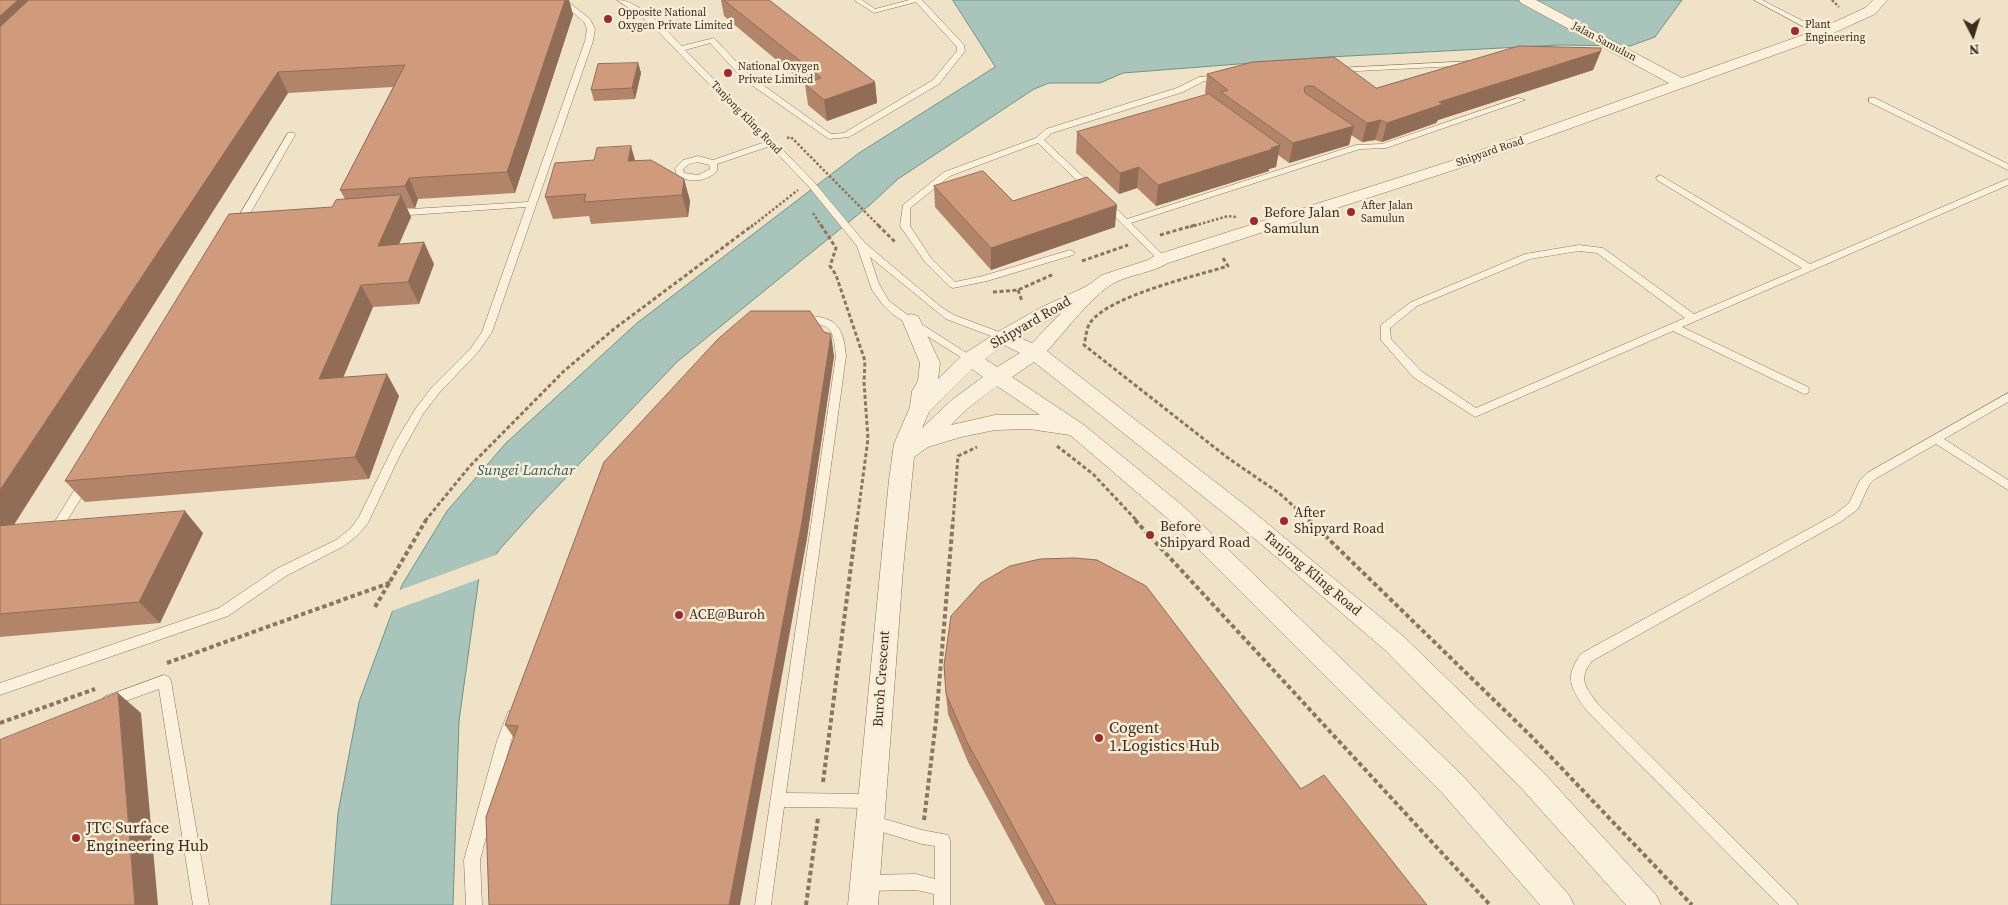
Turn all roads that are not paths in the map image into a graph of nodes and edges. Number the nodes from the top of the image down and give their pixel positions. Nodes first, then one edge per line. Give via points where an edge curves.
1 (562, 0) edge
2 (622, 0) edge
3 (857, 0) edge
4 (917, 0) edge
5 (1526, 0) edge
6 (1758, 0) edge
7 (1880, 0) edge
8 (1822, 33) junction
9 (680, 49) junction
10 (1484, 62) edge
11 (1328, 71) edge
12 (1230, 77) edge
13 (1682, 84) junction
14 (1180, 90) junction
15 (1188, 96) dead end
16 (1520, 100) dead end
17 (1872, 100) dead end
18 (291, 135) dead end
19 (1039, 140) junction
20 (770, 143) junction
21 (713, 163) dead end
22 (2008, 167) edge
23 (1660, 178) dead end
24 (2008, 182) edge
25 (532, 204) junction
26 (386, 214) edge
27 (1126, 222) junction
28 (240, 227) edge
29 (862, 245) junction
30 (1070, 254) dead end
31 (1162, 259) junction
32 (1809, 268) junction
33 (1093, 290) junction
34 (790, 318) edge
35 (1692, 318) junction
36 (910, 320) junction
37 (1673, 327) junction
38 (1003, 337) junction
39 (1035, 352) junction
40 (971, 359) junction
41 (997, 375) junction
42 (1804, 390) dead end
43 (2008, 398) edge
44 (920, 408) junction
45 (1077, 430) junction
46 (1935, 438) junction
47 (912, 448) junction
48 (92, 470) edge
49 (2008, 486) edge
50 (61, 522) edge
51 (0, 689) edge
52 (518, 704) edge
53 (100, 705) edge
54 (778, 800) junction
55 (872, 811) junction
56 (942, 888) junction
57 (864, 894) edge
58 (201, 905) edge
59 (474, 905) edge
60 (762, 905) edge
61 (942, 905) edge
62 (1559, 905) edge
63 (1646, 905) edge
64 (1790, 905) edge

1 - 25 lane via 587,21 591,29
2 - 9 lane, Tanjong Kling Road via 653,21
3 - 4 lane via 874,11
4 - 9 lane via 961,47 960,51 936,82 838,138 829,137 746,77 711,40
5 - 13 street, Jalan Samulun
6 - 8 lane
7 - 8 street, Shipyard Road via 1870,11
8 - 13 street, Shipyard Road
9 - 20 lane, Tanjong Kling Road
10 - 11 lane
12 - 14 lane via 1202,79
13 - 31 street, Shipyard Road via 1454,165
14 - 15 lane
14 - 19 lane via 1049,131
16 - 27 lane via 1383,146 1355,144
17 - 22 lane
18 - 28 lane
19 - 27 lane
19 - 30 lane via 947,174 906,207 905,226 928,260 953,285
20 - 21 lane
20 - 29 lane, Tanjong Kling Road via 810,183
23 - 32 lane
24 - 32 lane
25 - 26 lane
25 - 51 lane via 480,345 429,397 416,416 364,520 354,532 340,543 282,572 223,612
27 - 31 lane
29 - 36 lane, Tanjong Kling Road via 880,297 892,310
29 - 38 lane, Tanjong Kling Road via 938,309
31 - 33 street, Shipyard Road via 1108,279
32 - 35 lane
33 - 38 street, Shipyard Road
33 - 39 street, Shipyard Road
34 - 54 lane via 830,322 841,346 841,356
35 - 37 lane
35 - 37 lane via 1600,250 1579,248 1528,256 1414,304 1385,326 1386,340 1417,374 1474,413
36 - 40 lane, Tanjong Kling Road
36 - 44 street via 930,363
37 - 42 lane
38 - 39 street, Tanjong Kling Road
38 - 40 street, Shipyard Road
39 - 41 street, Shipyard Road
39 - 63 street, Tanjong Kling Road via 1242,515 1394,643 1533,781
40 - 41 street, Tanjong Kling Road
40 - 44 street, Buroh Crescent
41 - 45 street, Tanjong Kling Road
41 - 47 street
43 - 46 lane
44 - 47 street, Buroh Crescent via 905,444
45 - 47 street, Tanjong Kling Road via 1034,420 1006,420 952,432
45 - 62 street, Tanjong Kling Road via 1175,512 1454,786
46 - 49 lane
46 - 64 lane via 1872,476 1864,484 1854,506 1838,518 1587,657 1578,667 1575,678 1592,707
47 - 55 street, Buroh Crescent via 891,568
48 - 50 lane
52 - 59 lane via 504,741 472,860
53 - 58 lane via 164,681
54 - 55 lane via 820,800
54 - 60 lane
55 - 56 lane via 922,837 943,840
55 - 57 street, Buroh Crescent
56 - 57 lane via 916,882
56 - 61 lane

